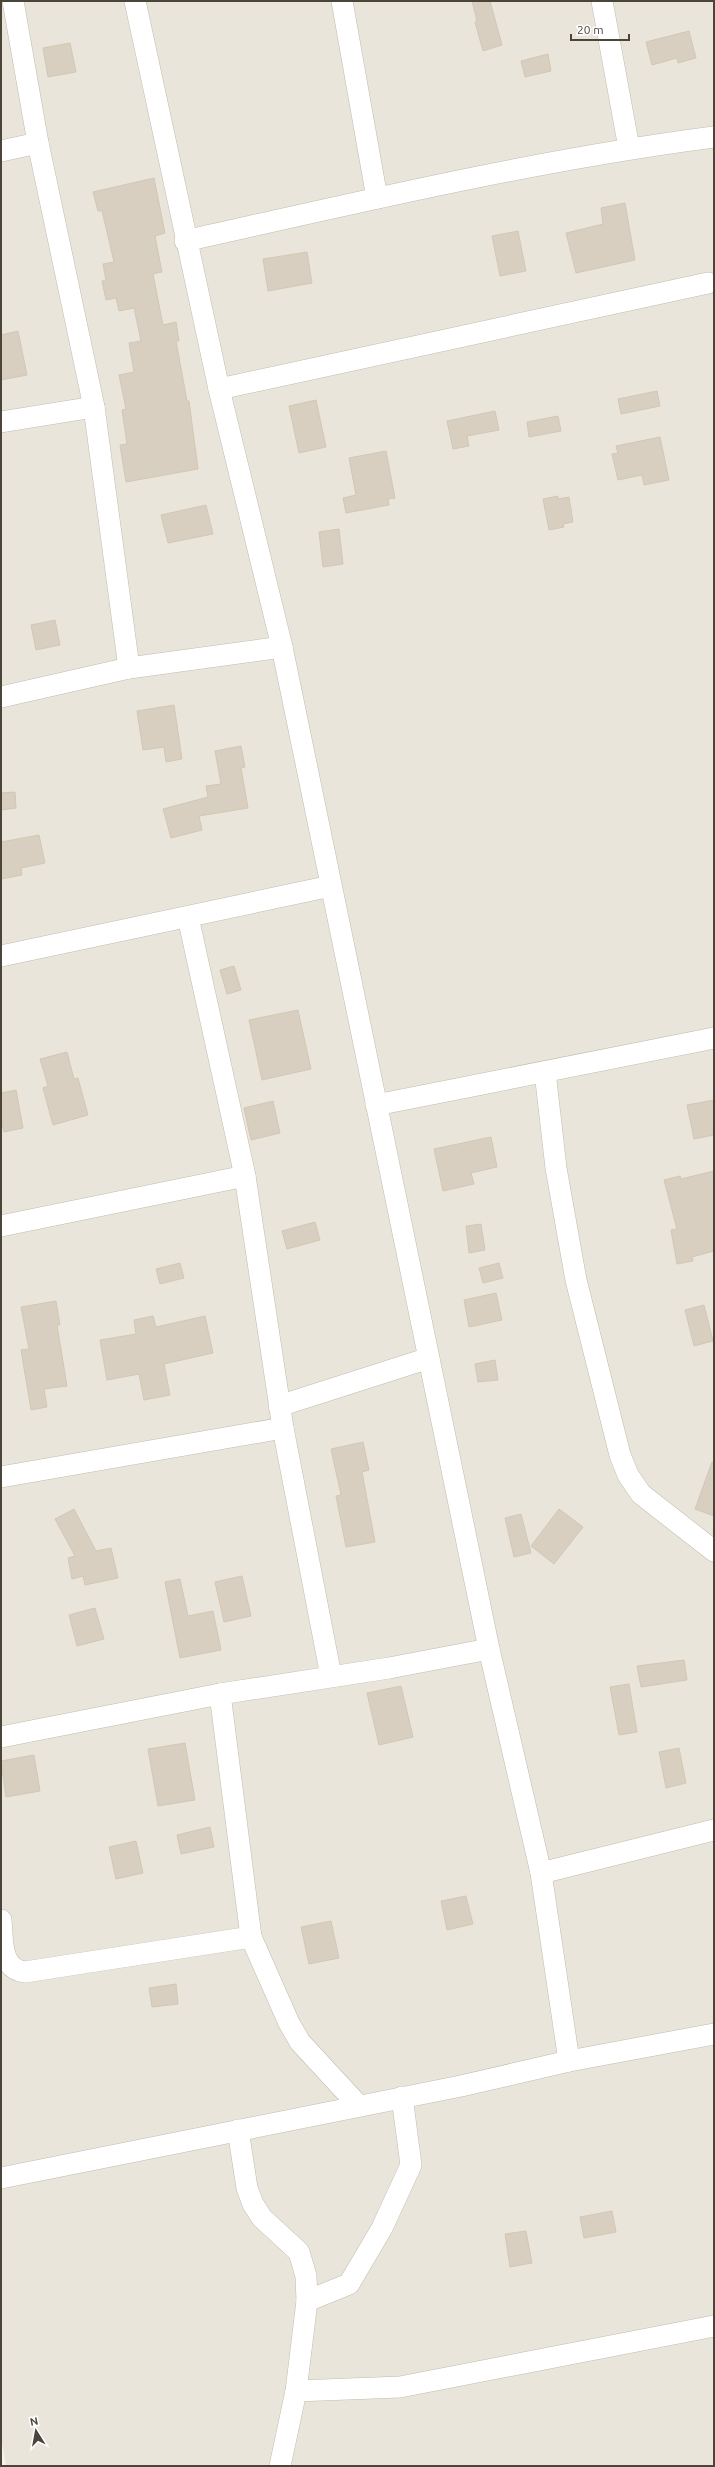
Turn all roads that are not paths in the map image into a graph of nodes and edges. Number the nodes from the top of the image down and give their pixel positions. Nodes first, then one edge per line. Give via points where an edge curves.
1 (13, 1) edge
2 (135, 1) edge
3 (342, 1) edge
4 (602, 1) edge
5 (714, 137) edge
6 (38, 142) junction
7 (629, 148) junction
8 (1, 151) edge
9 (377, 198) junction
10 (185, 241) junction
11 (708, 283) dead end
12 (218, 389) junction
13 (94, 407) junction
14 (1, 422) edge
15 (282, 647) junction
16 (129, 668) junction
17 (1, 697) edge
18 (331, 886) junction
19 (188, 917) junction
20 (1, 956) edge
21 (714, 1038) edge
22 (545, 1072) junction
23 (376, 1105) junction
24 (245, 1176) junction
25 (1, 1226) edge
26 (429, 1358) junction
27 (279, 1406) junction
28 (283, 1428) junction
29 (1, 1477) edge
30 (714, 1551) edge
31 (489, 1649) junction
32 (331, 1676) junction
33 (220, 1694) junction
34 (1, 1737) edge
35 (714, 1830) edge
36 (541, 1873) junction
37 (1, 1920) edge
38 (251, 1937) junction
39 (714, 2034) edge
40 (569, 2061) junction
41 (402, 2097) junction
42 (359, 2106) junction
43 (238, 2130) junction
44 (1, 2178) edge
45 (307, 2301) junction
46 (714, 2326) edge
47 (296, 2391) junction
48 (280, 2466) edge

1 - 6 street
2 - 10 street
3 - 9 street
4 - 7 street
5 - 7 street
6 - 8 street
6 - 13 street
7 - 9 street
9 - 10 street
10 - 12 street
11 - 12 street
12 - 15 street
13 - 14 street
13 - 16 street
15 - 16 street
15 - 18 street
16 - 17 street
18 - 19 street
18 - 23 street
19 - 20 street
19 - 24 street
21 - 22 street
22 - 23 street
22 - 30 street via 556,1168 576,1280 620,1455 628,1475 641,1494
23 - 26 street
24 - 25 street
24 - 27 street
26 - 27 street
26 - 31 street
27 - 28 street
28 - 29 street
28 - 32 street
31 - 32 street
31 - 36 street
32 - 33 street
33 - 34 street
33 - 38 street
35 - 36 street
36 - 40 street
37 - 38 street via 7,1960 12,1968 25,1972
38 - 42 street via 300,2042
39 - 40 street
40 - 41 street
41 - 42 street
41 - 45 street via 410,2165 382,2228 349,2284
42 - 43 street
43 - 44 street
43 - 45 street via 247,2188 253,2204 262,2218 299,2252 306,2276
45 - 47 street
46 - 47 street via 400,2387
47 - 48 street

